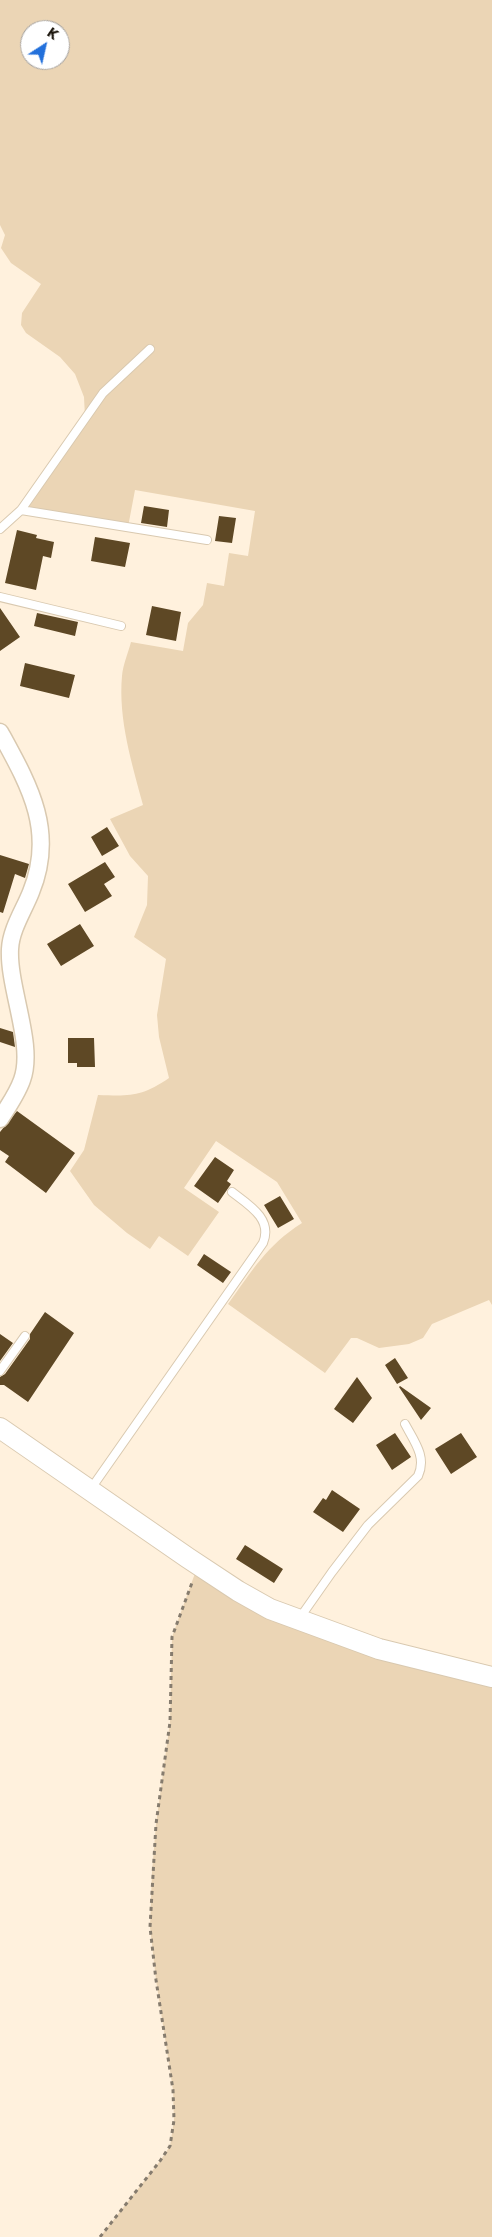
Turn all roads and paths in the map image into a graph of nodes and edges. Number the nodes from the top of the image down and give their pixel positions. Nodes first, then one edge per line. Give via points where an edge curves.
1 (150, 349) dead end
2 (21, 510) junction
3 (0, 529) edge
4 (207, 540) dead end
5 (0, 597) edge
6 (121, 626) dead end
7 (0, 732) edge
8 (0, 1119) edge
9 (232, 1192) dead end
10 (24, 1336) dead end
11 (0, 1371) edge
12 (405, 1424) dead end
13 (0, 1428) edge
14 (90, 1490) junction
15 (198, 1565) junction
16 (298, 1621) junction
17 (492, 1677) edge
18 (100, 2237) edge

1 - 2 lane via 103,393
2 - 3 lane
2 - 4 lane
5 - 6 lane
7 - 8 street via 27,781 38,814 41,841 40,864 10,946 10,969 26,1049 23,1078
9 - 14 lane via 251,1206 264,1223 263,1243
10 - 11 lane
12 - 16 lane via 420,1453 422,1469 368,1525
13 - 14 street
14 - 15 street
15 - 16 street via 238,1591
15 - 18 path via 172,1636 170,1722 152,1872 150,1926 173,2090 174,2120 170,2146
16 - 17 street via 379,1649

